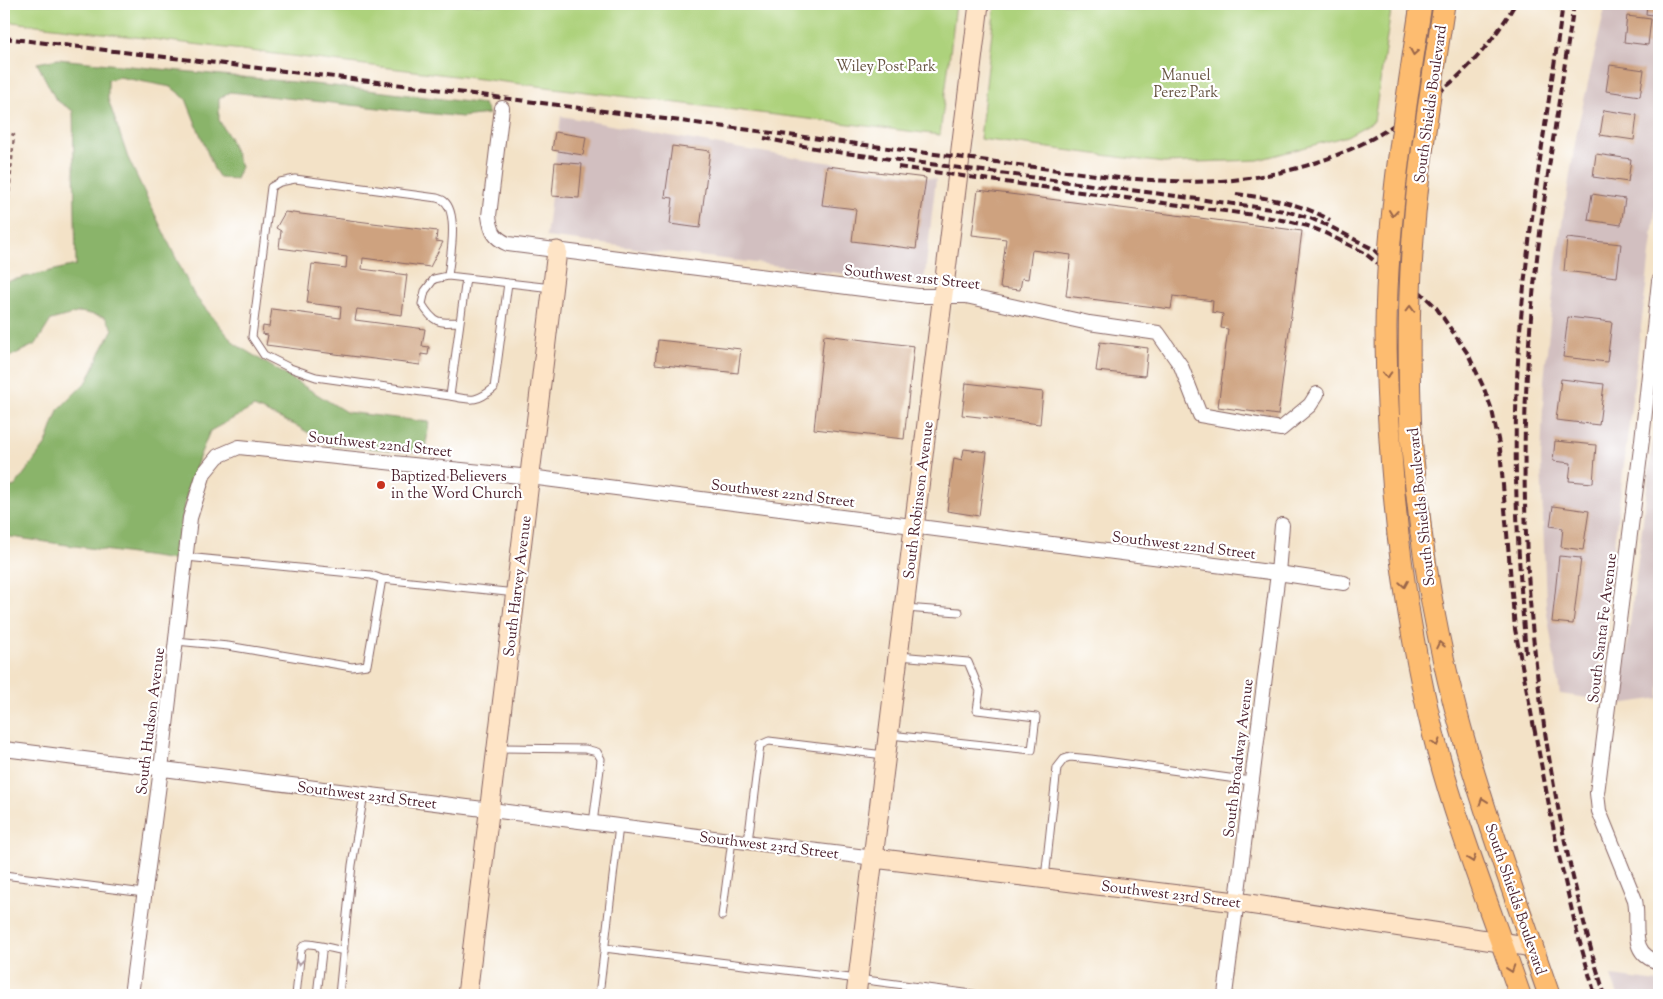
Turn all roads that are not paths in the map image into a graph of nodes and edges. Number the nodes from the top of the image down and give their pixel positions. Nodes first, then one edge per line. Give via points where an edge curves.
1 (979, 4) edge
2 (1421, 4) edge
3 (1444, 4) edge
4 (502, 108) dead end
5 (557, 251) junction
6 (448, 276) junction
7 (466, 278) junction
8 (1659, 281) edge
9 (508, 284) junction
10 (552, 288) junction
11 (944, 296) junction
12 (1657, 315) edge
13 (460, 322) junction
14 (1316, 394) dead end
15 (450, 396) junction
16 (218, 456) joint
17 (530, 477) junction
18 (1282, 525) dead end
19 (915, 527) junction
20 (186, 557) junction
21 (1278, 574) junction
22 (382, 579) junction
23 (1344, 584) dead end
24 (516, 593) junction
25 (905, 608) junction
26 (959, 612) dead end
27 (176, 641) junction
28 (899, 656) junction
29 (889, 735) junction
30 (497, 748) junction
31 (4, 750) edge
32 (886, 755) junction
33 (161, 769) junction
34 (1252, 781) junction
35 (364, 794) junction
36 (490, 810) junction
37 (594, 823) junction
38 (619, 826) junction
39 (732, 840) junction
40 (748, 842) junction
41 (874, 858) junction
42 (4, 874) edge
43 (1045, 878) junction
44 (144, 892) junction
45 (1236, 902) junction
46 (722, 916) dead end
47 (1502, 942) junction
48 (319, 947) junction
49 (1533, 947) junction
50 (604, 948) junction
51 (344, 951) junction
52 (1659, 962) edge
53 (858, 987) edge
54 (130, 995) edge
55 (296, 995) edge
56 (317, 995) edge
57 (339, 995) edge
58 (467, 995) edge
59 (599, 995) edge
60 (980, 995) edge
61 (1224, 995) edge
62 (1520, 995) edge
63 (1549, 995) edge

1 - 11 street, South Robinson Avenue
2 -> 47 main road, South Shields Boulevard, bridge via 1391,231 1386,326 1389,439 1398,535 1415,650 1433,733 1451,796
49 -> 3 main road, South Shields Boulevard, bridge via 1460,728 1427,574 1411,436 1409,328 1415,214
4 - 5 street via 489,209 491,230 508,244
5 - 10 street, South Harvey Avenue
5 - 11 street, Southwest 21st Street via 918,296
6 - 7 lane
6 - 13 lane via 434,279 425,291 422,304 428,314 439,322
6 - 15 lane via 452,234 450,211 444,201 295,179 271,187 252,337 264,355 316,377
7 - 9 lane
7 - 13 lane
8 - 12 street, South Santa Fe Avenue
9 - 10 lane
9 - 15 lane via 494,388 483,398 472,400
10 - 17 street, South Harvey Avenue
11 - 14 street, Southwest 21st Street via 966,296 1089,323 1158,333 1182,366 1200,415 1282,429 1310,406
11 - 19 street, South Robinson Avenue
12 - 52 street, South Santa Fe Avenue via 1597,798 1599,811 1635,900 1640,948 1644,955
13 - 15 lane
16 - 17 street, Southwest 22nd Street via 239,447
16 - 20 street, South Hudson Avenue via 204,473 190,518
17 - 19 street, Southwest 22nd Street
17 - 24 street, South Harvey Avenue
18 - 21 street, South Broadway Avenue
19 - 21 street, Southwest 22nd Street
19 - 25 street, South Robinson Avenue
20 - 22 lane via 371,575
20 - 27 street, South Hudson Avenue
21 - 23 street, Southwest 22nd Street
21 - 34 street, South Broadway Avenue
22 - 24 lane
22 - 27 lane via 367,665 352,667 228,646
24 - 30 street, South Harvey Avenue
25 - 26 lane
25 - 28 street, South Robinson Avenue
27 - 33 street, South Hudson Avenue
28 - 29 street, South Robinson Avenue
28 - 29 lane via 968,662 980,691 978,710 1036,717 1032,750
29 - 32 street, South Robinson Avenue
30 - 36 street, South Harvey Avenue
30 - 37 lane via 585,749 597,752 601,759
31 - 33 street, Southwest 23rd Street
32 - 40 lane via 769,741 760,745
32 - 41 street, South Robinson Avenue
33 - 35 street, Southwest 23rd Street
33 - 44 street, South Hudson Avenue
34 - 43 lane via 1091,759 1064,759 1058,768
34 - 45 street, South Broadway Avenue
35 - 36 street, Southwest 23rd Street
35 - 51 lane via 352,865
36 - 37 street, Southwest 23rd Street
36 - 58 street, South Harvey Avenue
37 - 38 street, Southwest 23rd Street
38 - 39 street, Southwest 23rd Street
38 - 50 lane
39 - 40 street, Southwest 23rd Street
39 - 46 lane
40 - 41 street, Southwest 23rd Street
41 - 43 street, Southwest 23rd Street
41 - 53 street, South Robinson Avenue
42 - 44 lane
43 - 45 street, Southwest 23rd Street
44 - 54 street, South Hudson Avenue
45 - 47 street, Southwest 23rd Street
45 - 61 street, South Broadway Avenue
47 - 49 street, Southwest 23rd Street
47 -> 62 main road, South Shields Boulevard
48 - 51 lane
48 -> 55 lane via 306,944 301,950
48 - 56 lane via 322,952
49 - 63 main road, South Shields Boulevard
50 - 53 lane
50 - 59 lane
51 - 57 lane
53 - 60 lane

